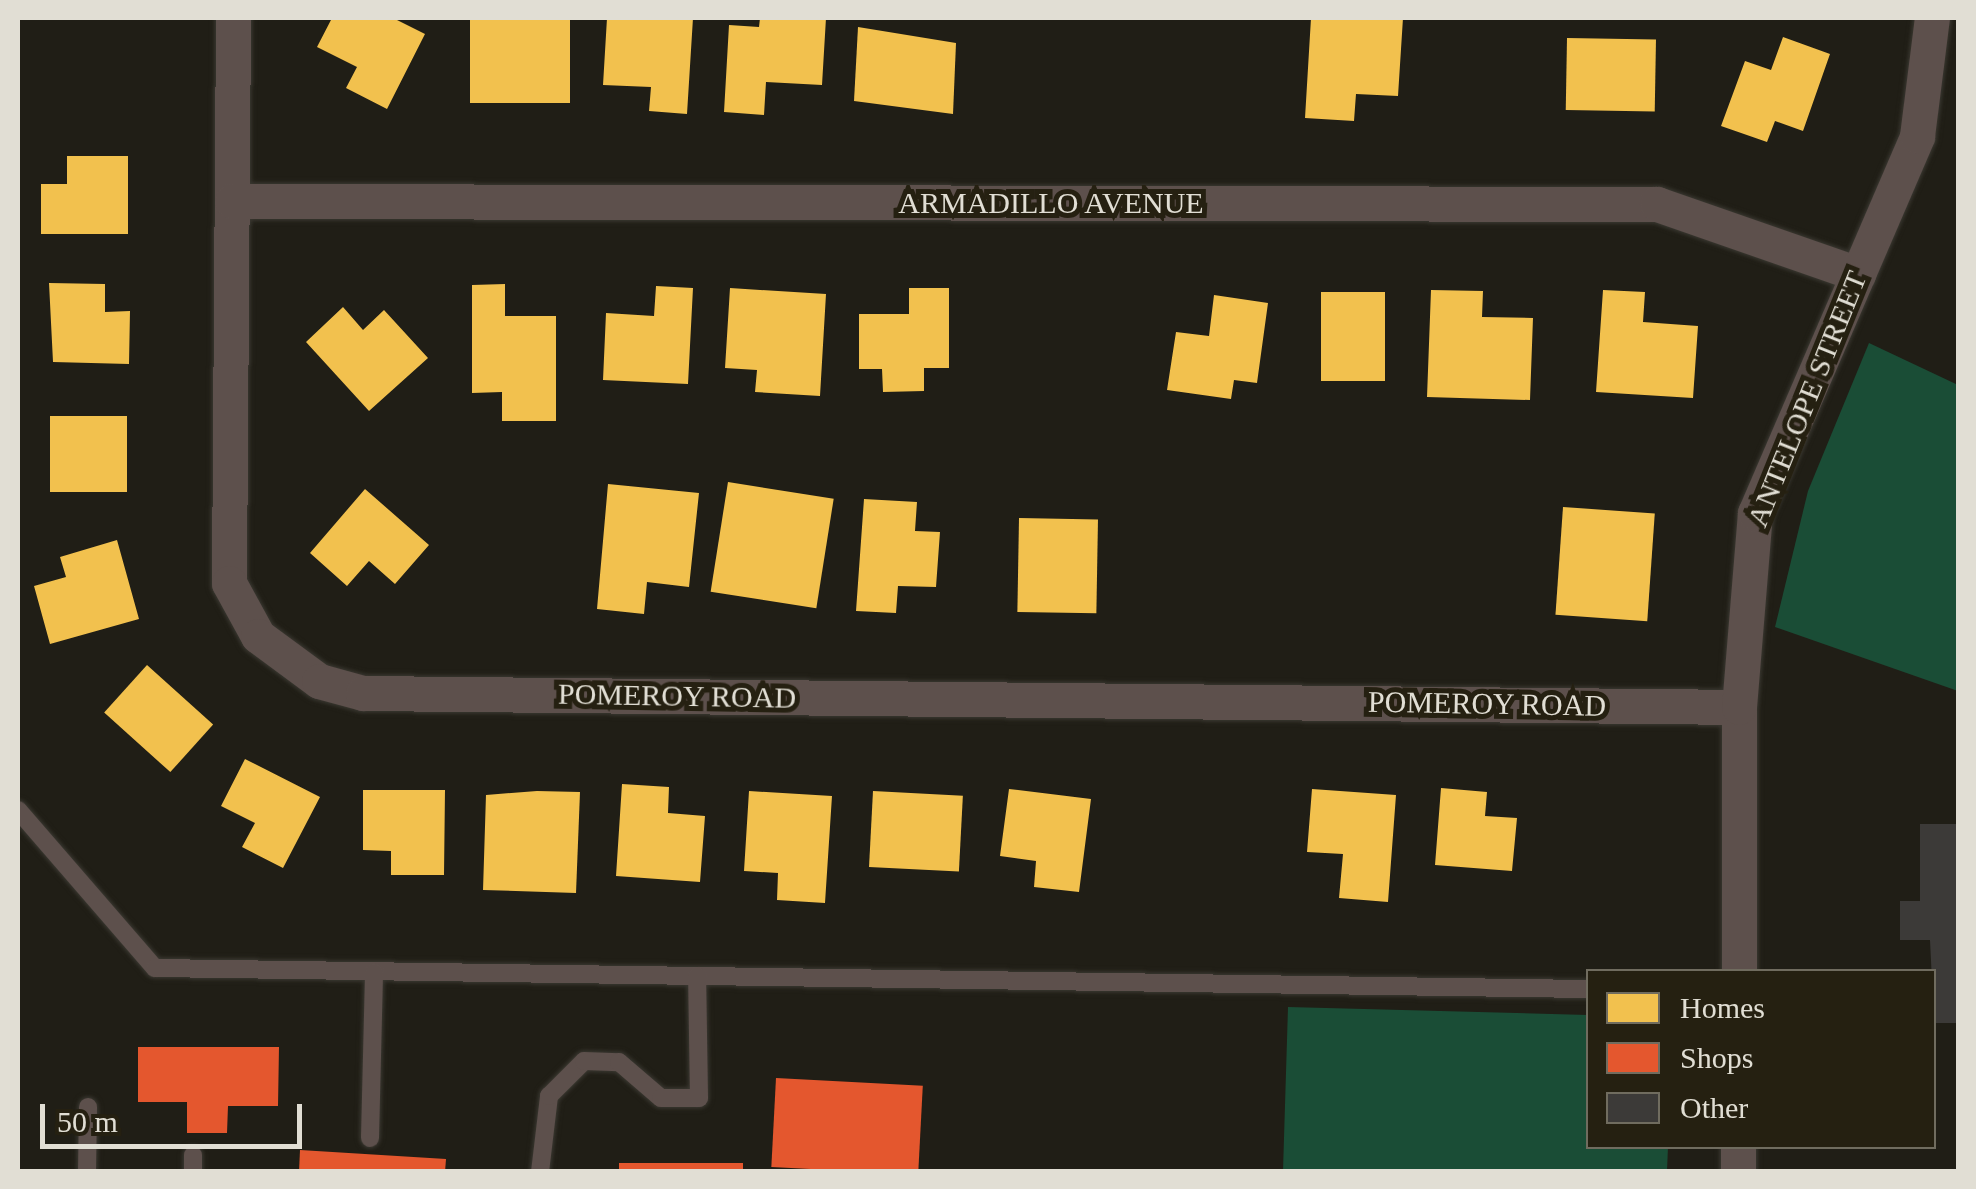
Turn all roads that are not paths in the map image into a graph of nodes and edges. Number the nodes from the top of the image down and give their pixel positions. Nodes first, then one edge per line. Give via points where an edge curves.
1 (233, 18) edge
2 (1932, 18) edge
3 (232, 201) junction
4 (1858, 274) junction
5 (1740, 707) junction
6 (18, 810) edge
7 (1739, 969) edge
8 (374, 972) junction
9 (697, 976) junction
10 (1586, 989) edge
11 (88, 1108) dead end
12 (370, 1138) dead end
13 (87, 1172) edge
14 (540, 1172) edge

1 - 3 street, POMEROY ROAD
2 - 4 street, ANTELOPE STREET via 1917,136
3 - 4 street, ARMADILLO AVENUE via 1658,204
3 - 5 street, POMEROY ROAD via 229,583 258,636 319,681 363,693
4 - 5 street, ANTELOPE STREET via 1755,513
5 - 7 street, ANTELOPE STREET
6 - 8 lane via 155,968
8 - 9 lane
8 - 12 lane
9 - 10 lane
9 - 14 lane via 699,1098 662,1098 619,1062 584,1061 549,1096
11 - 13 lane

